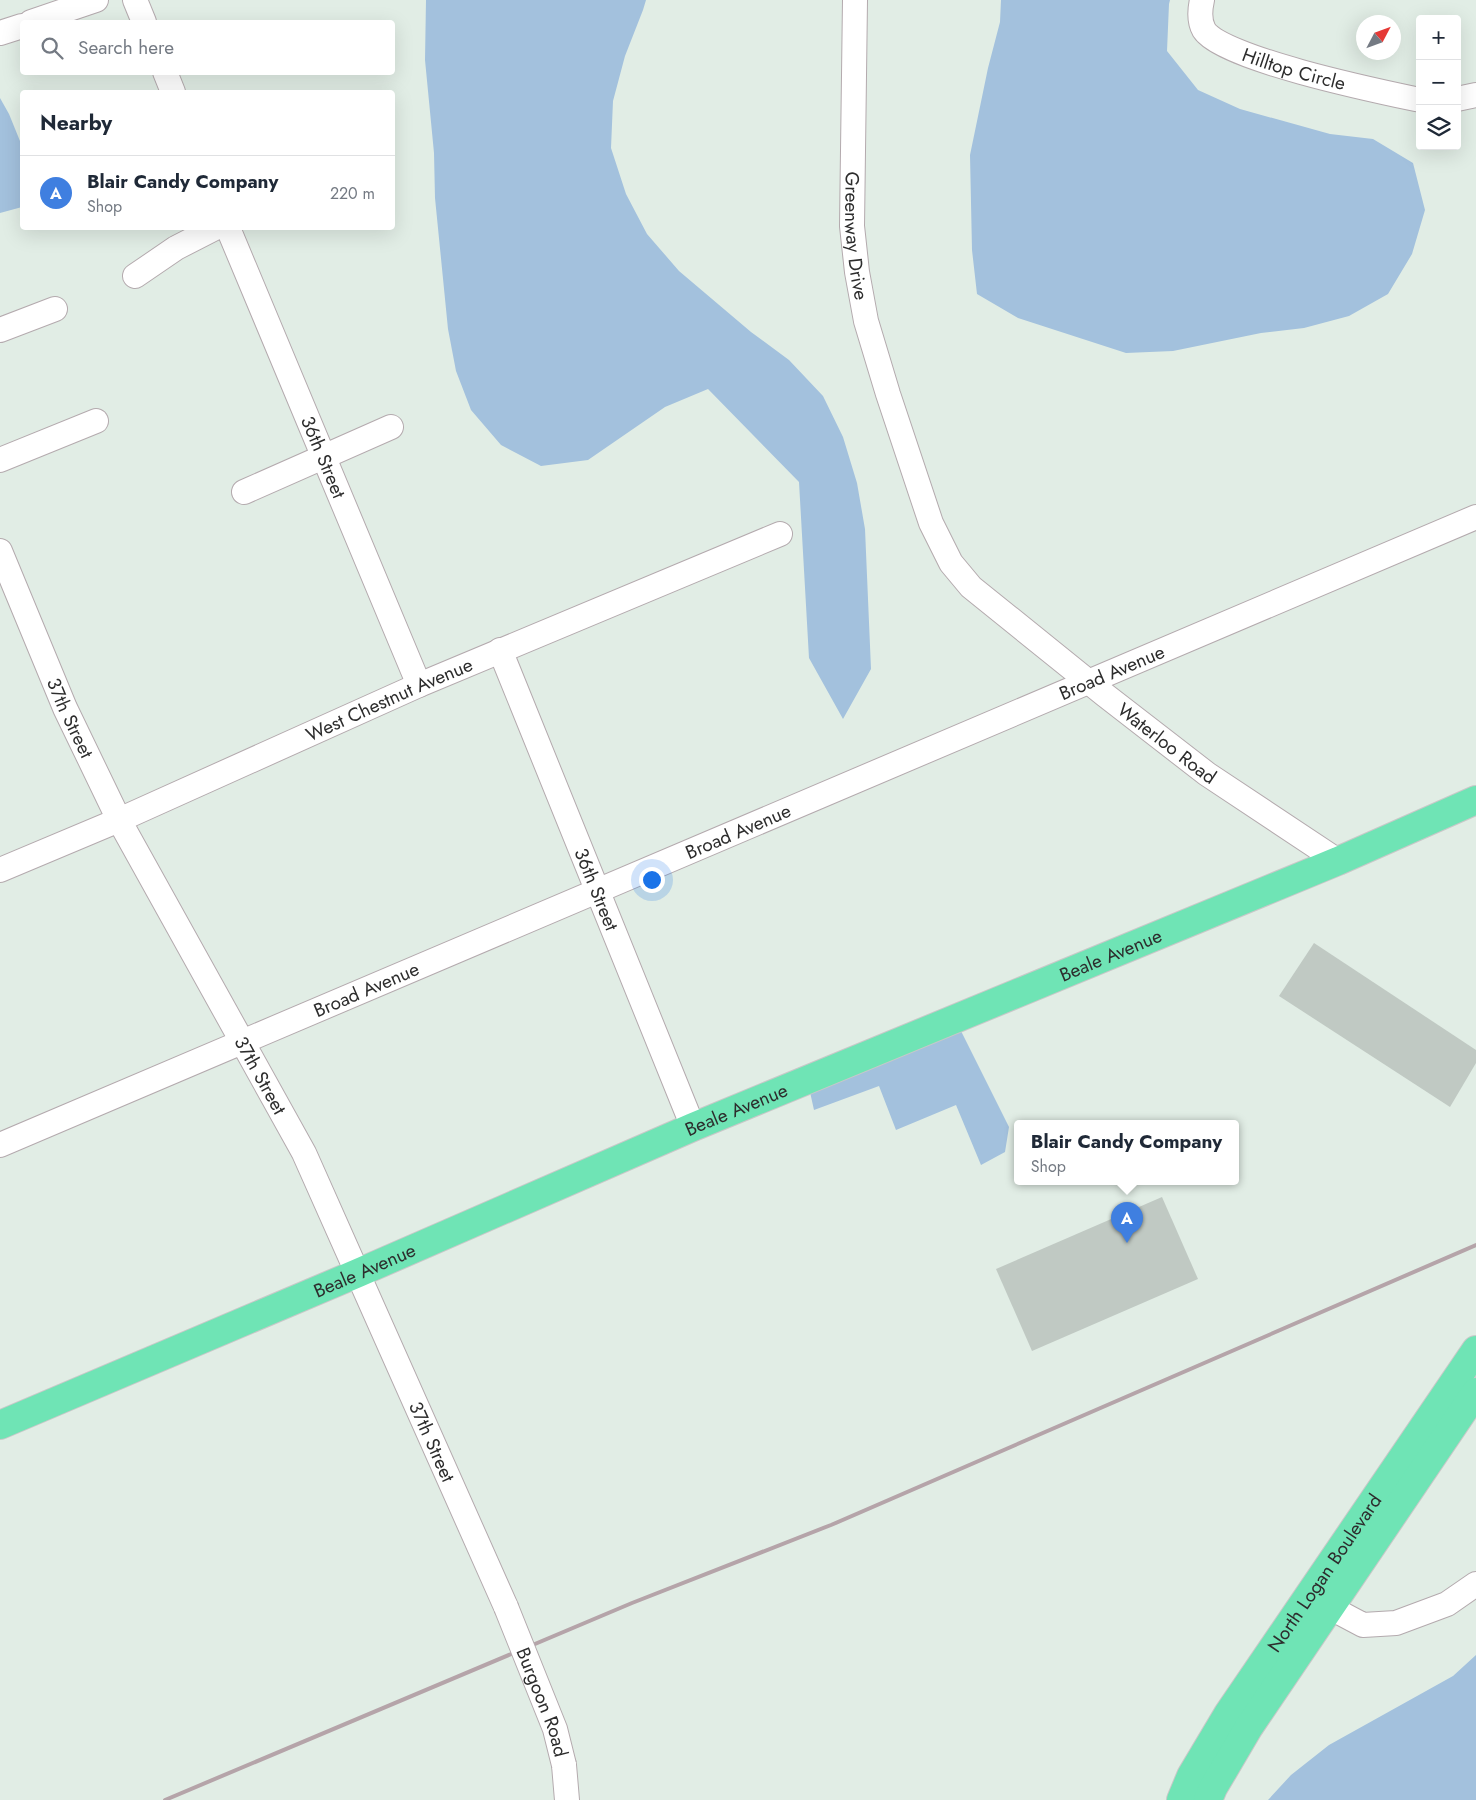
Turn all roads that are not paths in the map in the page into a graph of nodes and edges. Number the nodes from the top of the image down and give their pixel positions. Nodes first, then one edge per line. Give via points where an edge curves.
1 (96, 0) edge
2 (135, 0) edge
3 (855, 0) edge
4 (1202, 0) edge
5 (37, 20) edge
6 (143, 20) edge
7 (20, 27) edge
8 (0, 33) edge
9 (166, 75) edge
10 (172, 90) edge
11 (1476, 94) edge
12 (1416, 99) edge
13 (1461, 99) edge
14 (212, 230) edge
15 (229, 230) edge
16 (135, 276) dead end
17 (55, 309) dead end
18 (0, 330) edge
19 (96, 421) dead end
20 (391, 427) dead end
21 (324, 457) junction
22 (0, 460) edge
23 (911, 465) joint
24 (244, 492) dead end
25 (1476, 517) edge
26 (780, 534) dead end
27 (0, 552) edge
28 (500, 650) junction
29 (1089, 683) junction
30 (418, 685) junction
31 (1476, 800) edge
32 (119, 820) junction
33 (1338, 861) junction
34 (0, 870) edge
35 (598, 892) junction
36 (241, 1042) junction
37 (693, 1127) junction
38 (0, 1145) edge
39 (358, 1274) junction
40 (1476, 1350) edge
41 (1476, 1392) edge
42 (0, 1425) edge
43 (1476, 1584) edge
44 (1319, 1600) junction
45 (506, 1607) joint
46 (567, 1800) edge
47 (1181, 1800) edge
48 (1208, 1800) edge

1 - 5 street
2 - 6 street
3 - 23 street, Greenway Drive via 852,226 857,272 866,321
4 - 12 street, Hilltop Circle via 1200,14 1204,30 1217,41 1240,52 1358,88
7 - 8 street
9 - 10 street
11 - 13 street
14 - 16 street via 176,248
15 - 21 street, 36th Street
17 - 18 street
19 - 22 street
20 - 21 street
21 - 24 street
21 - 30 street, 36th Street
23 - 29 street, Waterloo Road via 931,523 951,563 971,587
25 - 29 street, Broad Avenue
26 - 28 street, West Chestnut Avenue
27 - 32 street, 37th Street via 65,708
28 - 30 street, West Chestnut Avenue
28 - 35 street, 36th Street
29 - 33 street, Waterloo Road via 1208,774
29 - 35 street, Broad Avenue
30 - 32 street, West Chestnut Avenue
31 - 33 main road, Beale Avenue
32 - 34 street, West Chestnut Avenue
32 - 36 street, 37th Street
33 - 37 main road, Beale Avenue
35 - 36 street, Broad Avenue
35 - 37 street, 36th Street
36 - 38 street, Broad Avenue
36 - 39 street, 37th Street via 304,1153
37 - 39 main road, Beale Avenue
39 - 42 main road, Beale Avenue
39 - 45 street, 37th Street
40 - 44 main road, North Logan Boulevard
41 - 44 main road, North Logan Boulevard
43 - 44 street via 1446,1604 1396,1623 1363,1625
44 - 47 main road, North Logan Boulevard via 1228,1714 1191,1776
44 - 48 main road, North Logan Boulevard
45 - 46 street, Burgoon Road, bridge via 556,1729

